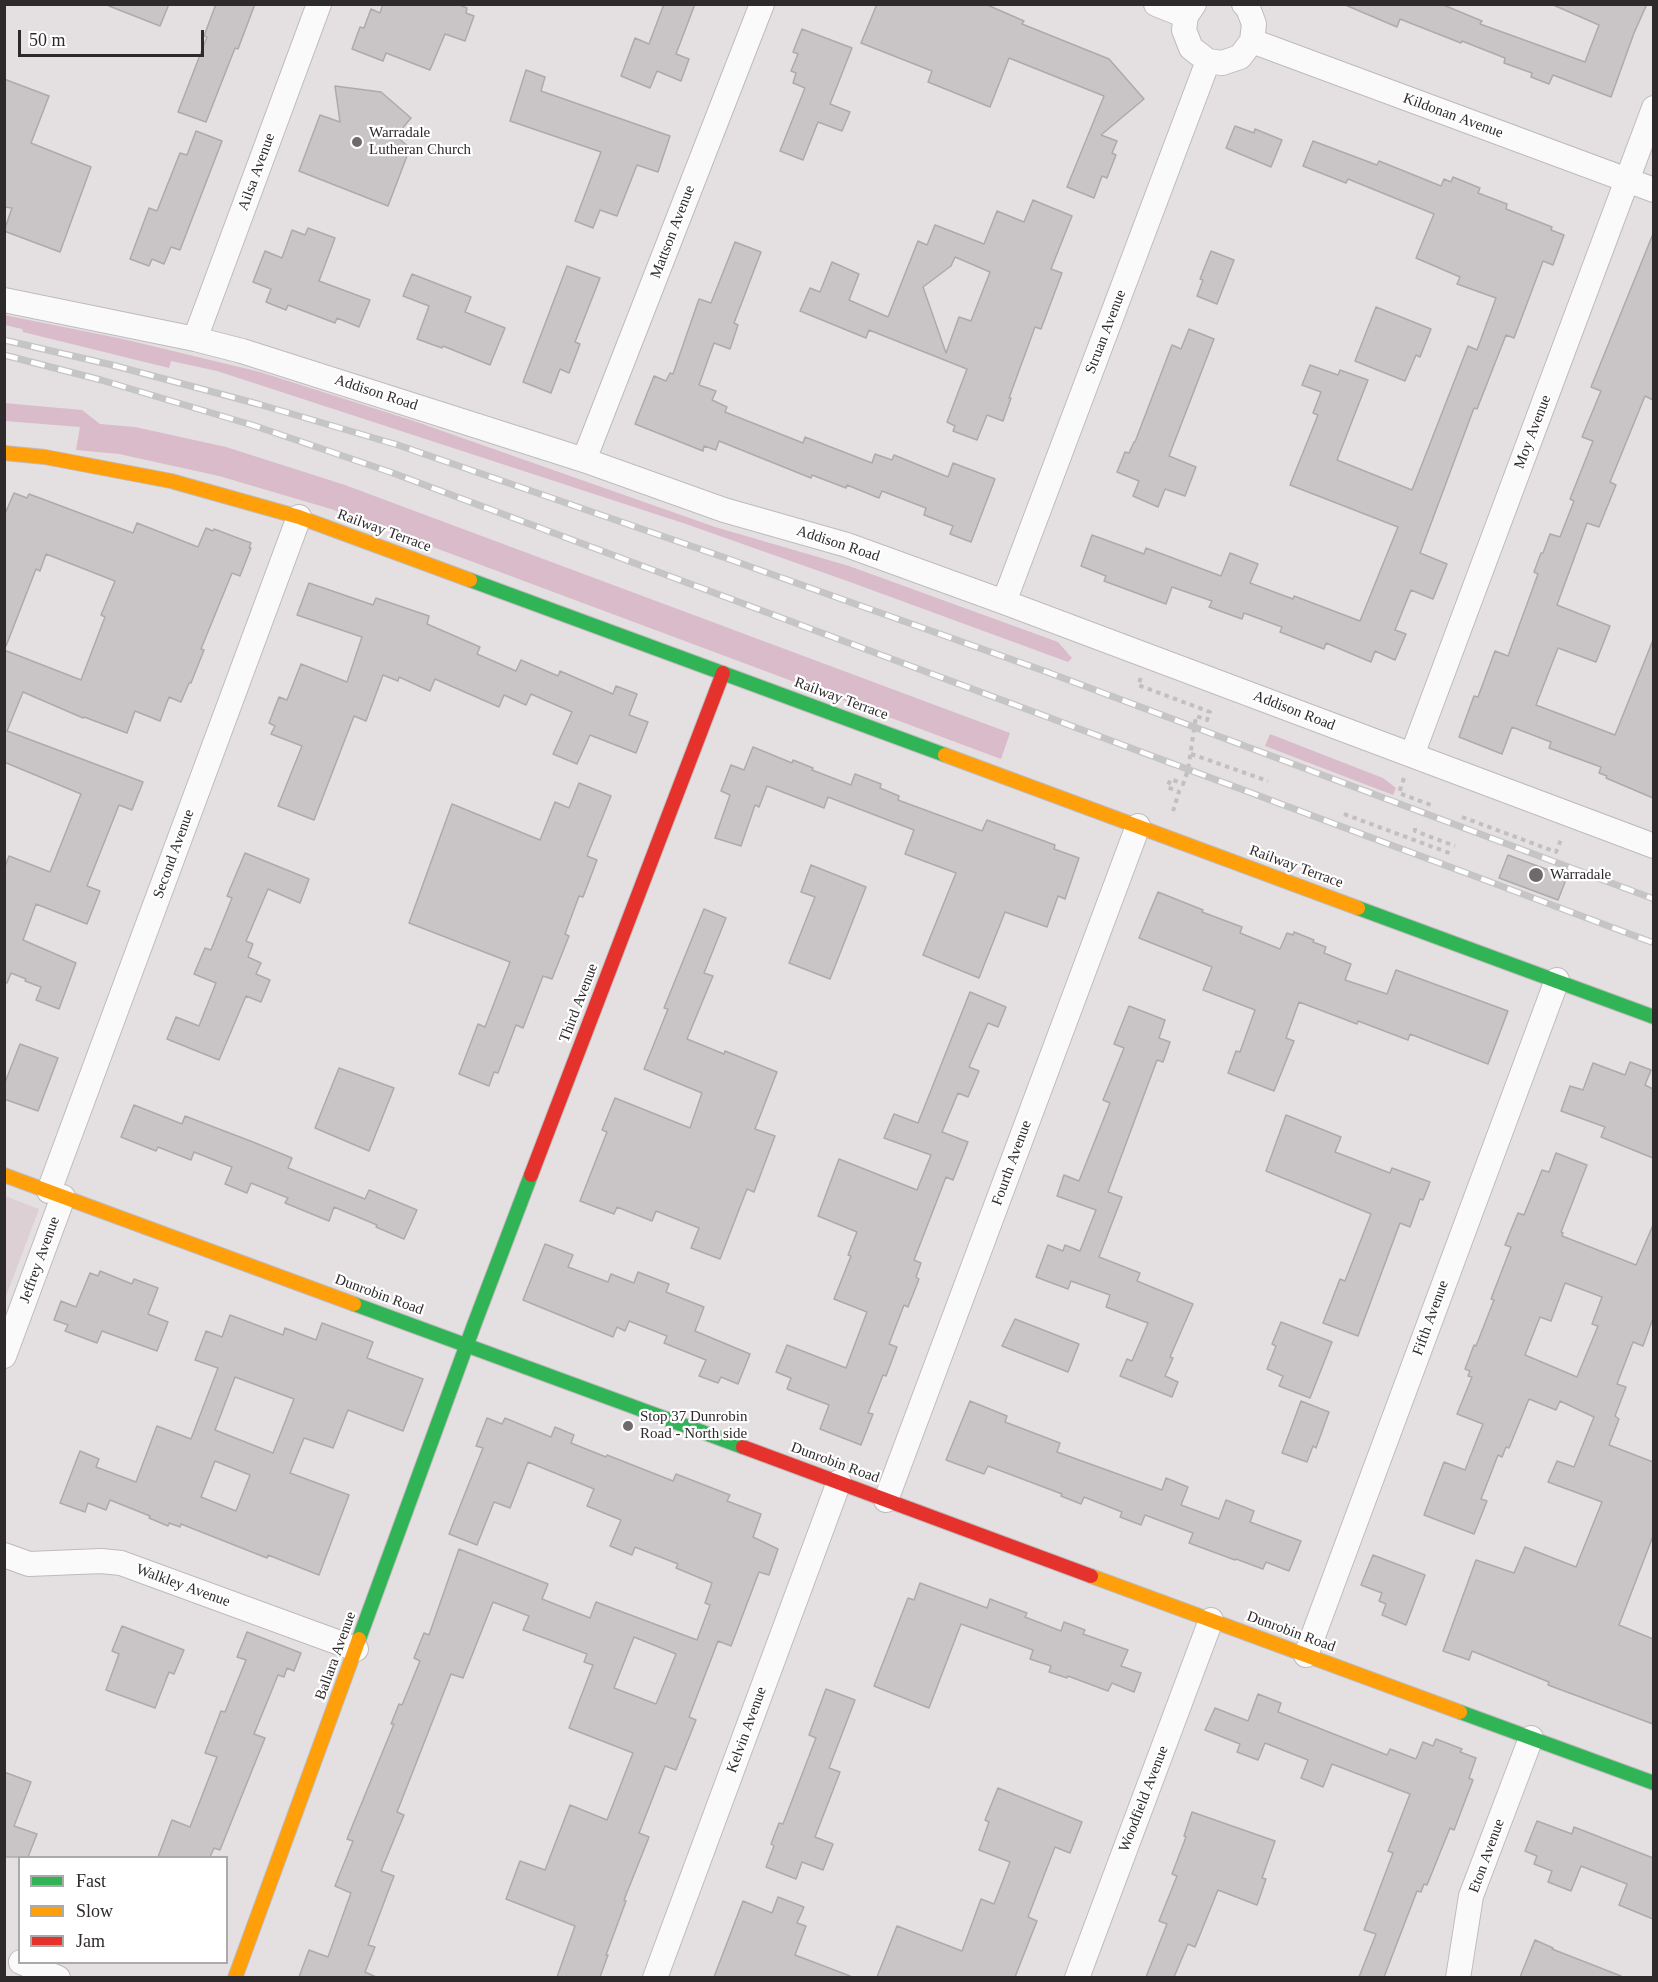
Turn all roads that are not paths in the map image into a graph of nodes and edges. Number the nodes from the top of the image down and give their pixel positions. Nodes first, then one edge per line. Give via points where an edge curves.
1 (319, 4) edge
2 (762, 4) edge
3 (1156, 4) edge
4 (1244, 4) edge
5 (1190, 10) edge
6 (1252, 41) junction
7 (1208, 61) junction
8 (1653, 108) edge
9 (1627, 180) junction
10 (1653, 190) edge
11 (4, 300) edge
12 (195, 339) junction
13 (4, 453) edge
14 (584, 460) junction
15 (300, 517) junction
16 (1004, 602) junction
17 (723, 673) junction
18 (1412, 755) junction
19 (1138, 826) junction
20 (1653, 846) edge
21 (1557, 981) junction
22 (1653, 1017) edge
23 (4, 1175) edge
24 (56, 1194) junction
25 (467, 1345) junction
26 (4, 1356) edge
27 (839, 1482) junction
28 (886, 1500) junction
29 (4, 1555) edge
30 (1211, 1620) junction
31 (356, 1649) junction
32 (1306, 1655) junction
33 (1531, 1738) junction
34 (1653, 1783) edge
35 (4, 1953) edge
36 (18, 1961) edge
37 (25, 1964) edge
38 (58, 1977) edge
39 (235, 1977) edge
40 (655, 1977) edge
41 (1077, 1977) edge
42 (1458, 1977) edge

1 - 12 street, Ailsa Avenue
2 - 14 street, Mattson Avenue
3 - 5 street
4 - 6 street via 1254,24
5 - 7 street via 1184,30 1191,48
6 - 7 street via 1240,57 1222,63
6 - 9 street, Kildonan Avenue
7 - 16 street, Struan Avenue
8 - 9 street, Moy Avenue
9 - 10 street, Kildonan Avenue
9 - 18 street, Moy Avenue
11 - 12 street, Addison Road
12 - 14 street, Addison Road
13 - 15 street, Railway Terrace via 171,481
14 - 16 street, Addison Road via 724,510 847,545
15 - 17 street, Railway Terrace
15 - 24 street, Second Avenue
16 - 18 street, Addison Road
17 - 19 street, Railway Terrace
17 - 25 street, Third Avenue
18 - 20 street, Addison Road
19 - 21 street, Railway Terrace
19 - 28 street, Fourth Avenue
21 - 22 street, Railway Terrace
21 - 32 street, Fifth Avenue
23 - 24 street, Dunrobin Road
24 - 25 street, Dunrobin Road
24 - 26 street, Jeffrey Avenue
25 - 27 street, Dunrobin Road
25 - 31 street, Ballara Avenue
27 - 28 street, Dunrobin Road
27 - 40 street, Kelvin Avenue
28 - 30 street, Dunrobin Road
29 - 31 street, Walkley Avenue via 29,1564 121,1563
30 - 32 street, Dunrobin Road
30 - 41 street, Woodfield Avenue
31 - 39 street, Ballara Avenue
32 - 33 street, Dunrobin Road
33 - 34 street, Dunrobin Road
33 - 42 street, Eton Avenue via 1471,1896
35 - 36 street
37 - 38 street

